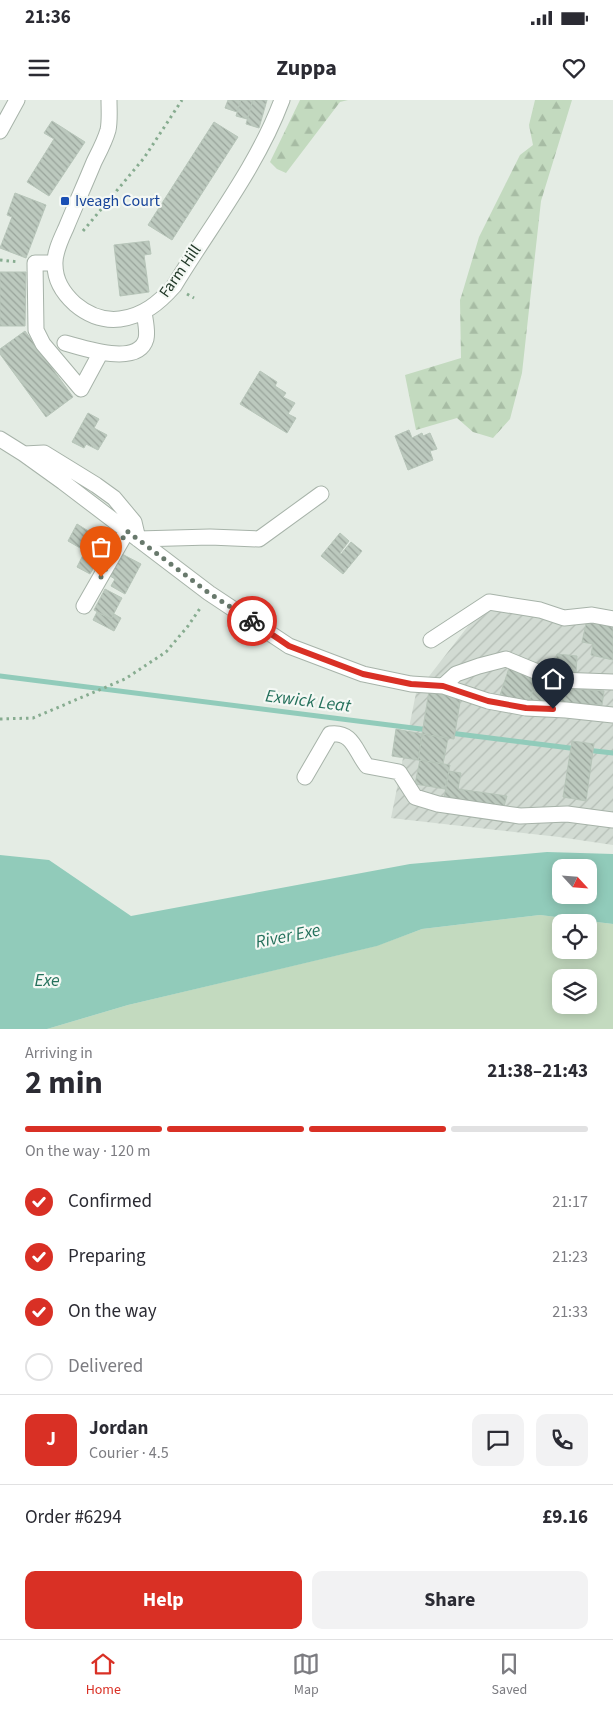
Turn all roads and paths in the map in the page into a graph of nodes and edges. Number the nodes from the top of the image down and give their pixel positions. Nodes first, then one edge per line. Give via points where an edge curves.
1 (17, 100) edge
2 (109, 100) edge
3 (182, 100) edge
4 (282, 100) edge
5 (2, 123) edge
6 (61, 240) junction
7 (0, 260) edge
8 (54, 262) junction
9 (34, 263) junction
10 (144, 312) junction
11 (64, 343) dead end
12 (101, 352) junction
13 (0, 439) edge
14 (322, 494) dead end
15 (133, 535) junction
16 (209, 593) junction
17 (84, 606) dead end
18 (613, 619) edge
19 (431, 640) dead end
20 (613, 682) edge
21 (443, 686) junction
22 (613, 715) edge
23 (0, 719) edge
24 (305, 777) dead end
25 (613, 820) edge

1 - 5 street
2 - 6 street via 108,130
3 - 6 path via 144,158 74,242
4 - 10 street, Farm Hill via 269,132 243,178 174,286
6 - 8 street
7 - 9 path
8 - 9 street
8 - 10 street, Farm Hill via 66,295 83,311 110,320
9 - 12 street via 36,330 43,344 81,388
10 - 12 street via 146,340 136,352
11 - 12 street
13 - 15 street
14 - 15 street via 259,539
15 - 16 street
15 - 17 street
16 - 21 street via 289,646 363,674 411,684
16 - 23 path via 166,652 125,679 33,718
18 - 19 street via 592,615 564,618 540,610 489,602
20 - 21 street via 557,680 506,659 456,674
21 - 22 street via 488,701 526,708
24 - 25 street via 325,740 330,734 337,733 352,742 367,766 398,772 415,797 438,804 520,816 567,814

